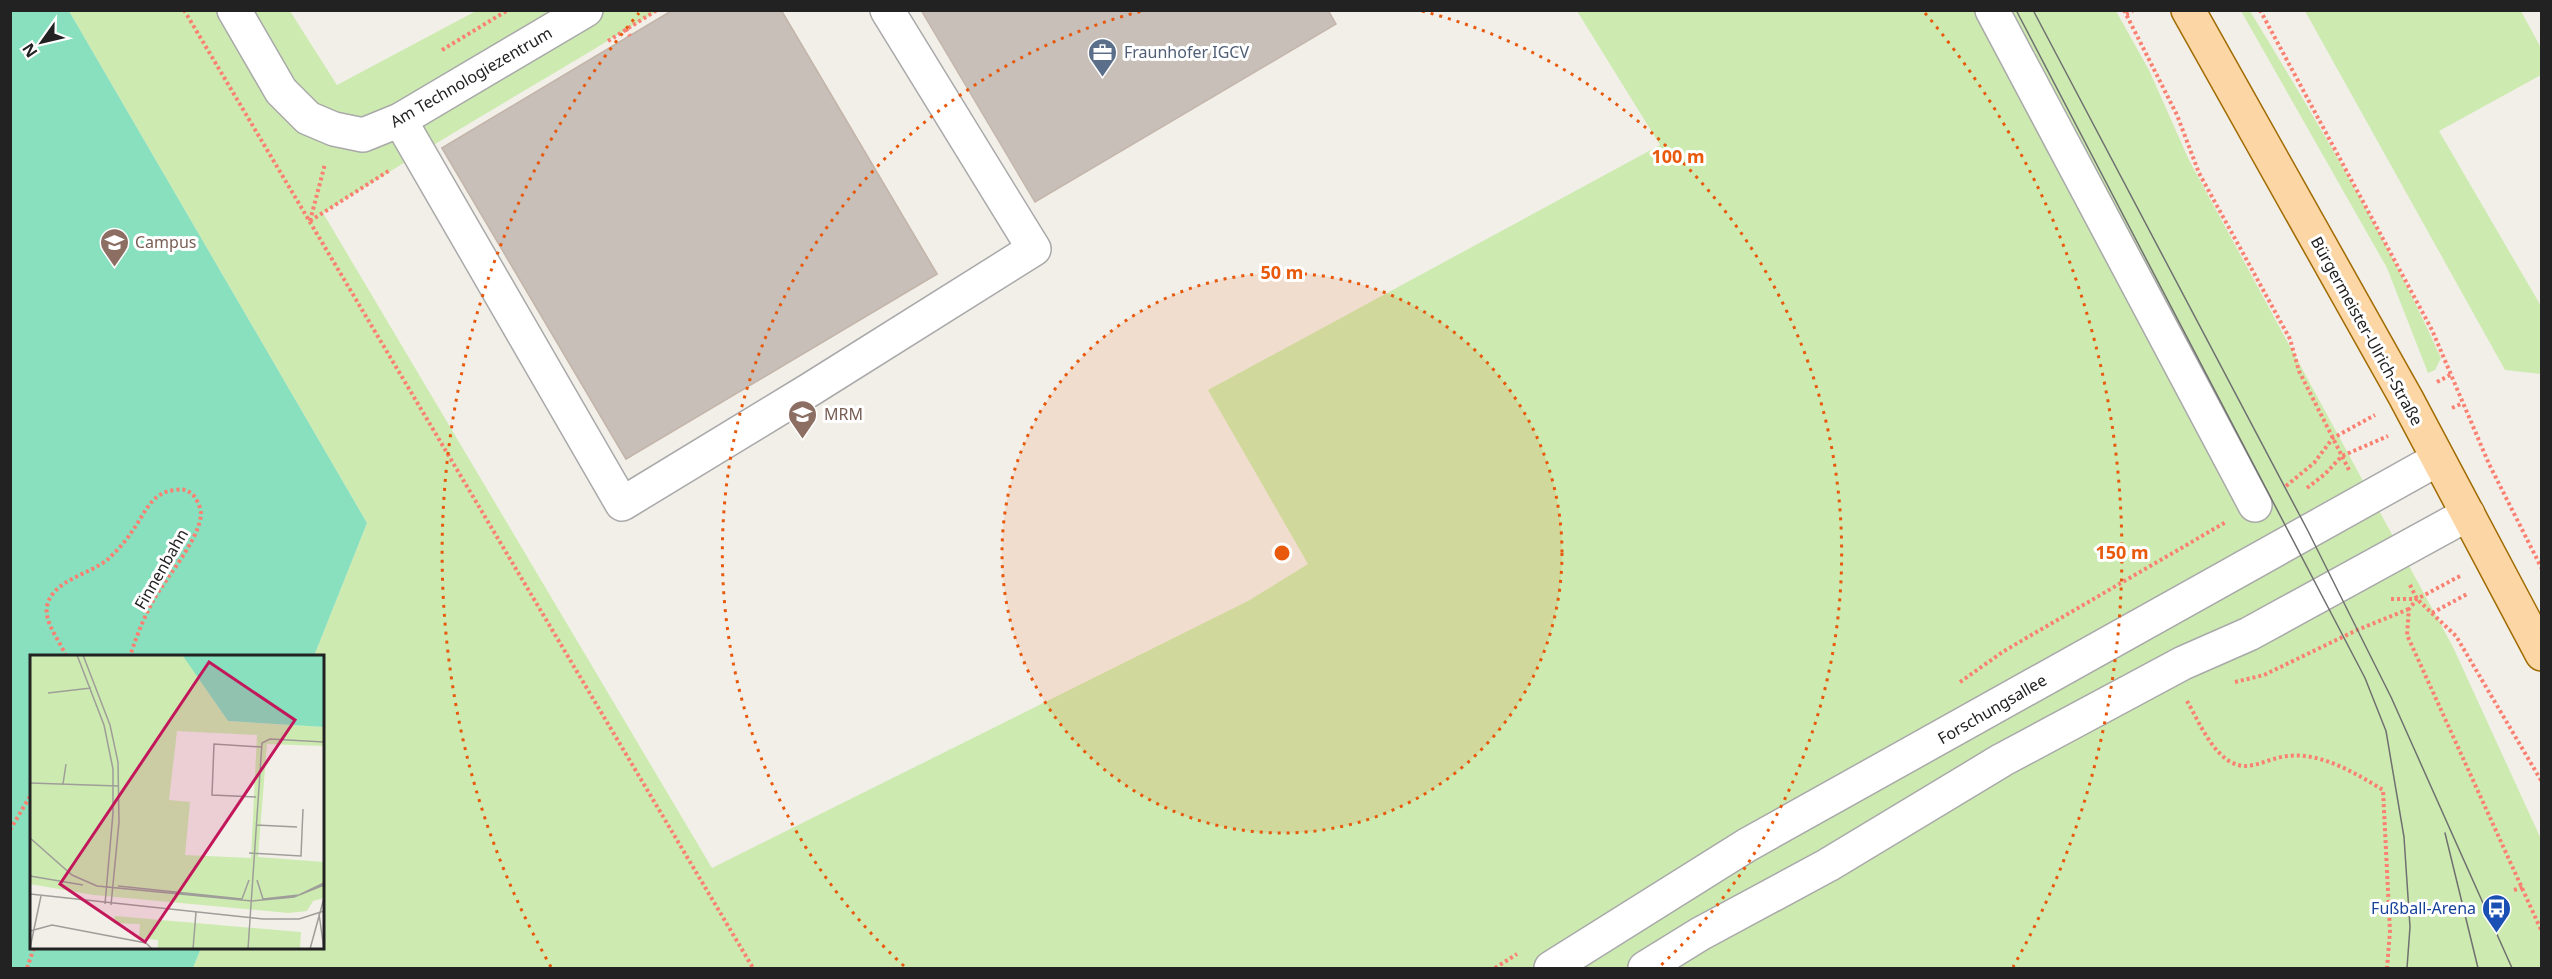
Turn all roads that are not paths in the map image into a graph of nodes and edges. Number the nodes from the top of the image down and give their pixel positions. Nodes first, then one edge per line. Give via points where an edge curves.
1 (586, 10) edge
2 (887, 10) edge
3 (1992, 10) edge
4 (2188, 10) edge
5 (252, 22) edge
6 (400, 120) junction
7 (2438, 459) junction
8 (2255, 505) dead end
9 (2468, 514) junction
10 (2541, 654) edge
11 (1551, 969) edge
12 (1645, 969) edge

1 - 6 street, Am Technologiezentrum
2 - 6 street via 1034,249 622,504
3 - 8 street
4 - 7 main road, Bürgermeister-Ulrich-Straße
5 - 6 street, Am Technologiezentrum via 282,91 308,118 363,135
7 - 9 main road, Bürgermeister-Ulrich-Straße
7 - 11 street, Forschungsallee via 1747,845
9 - 10 main road, Bürgermeister-Ulrich-Straße
9 - 12 street via 2249,634 2183,663 2002,760

